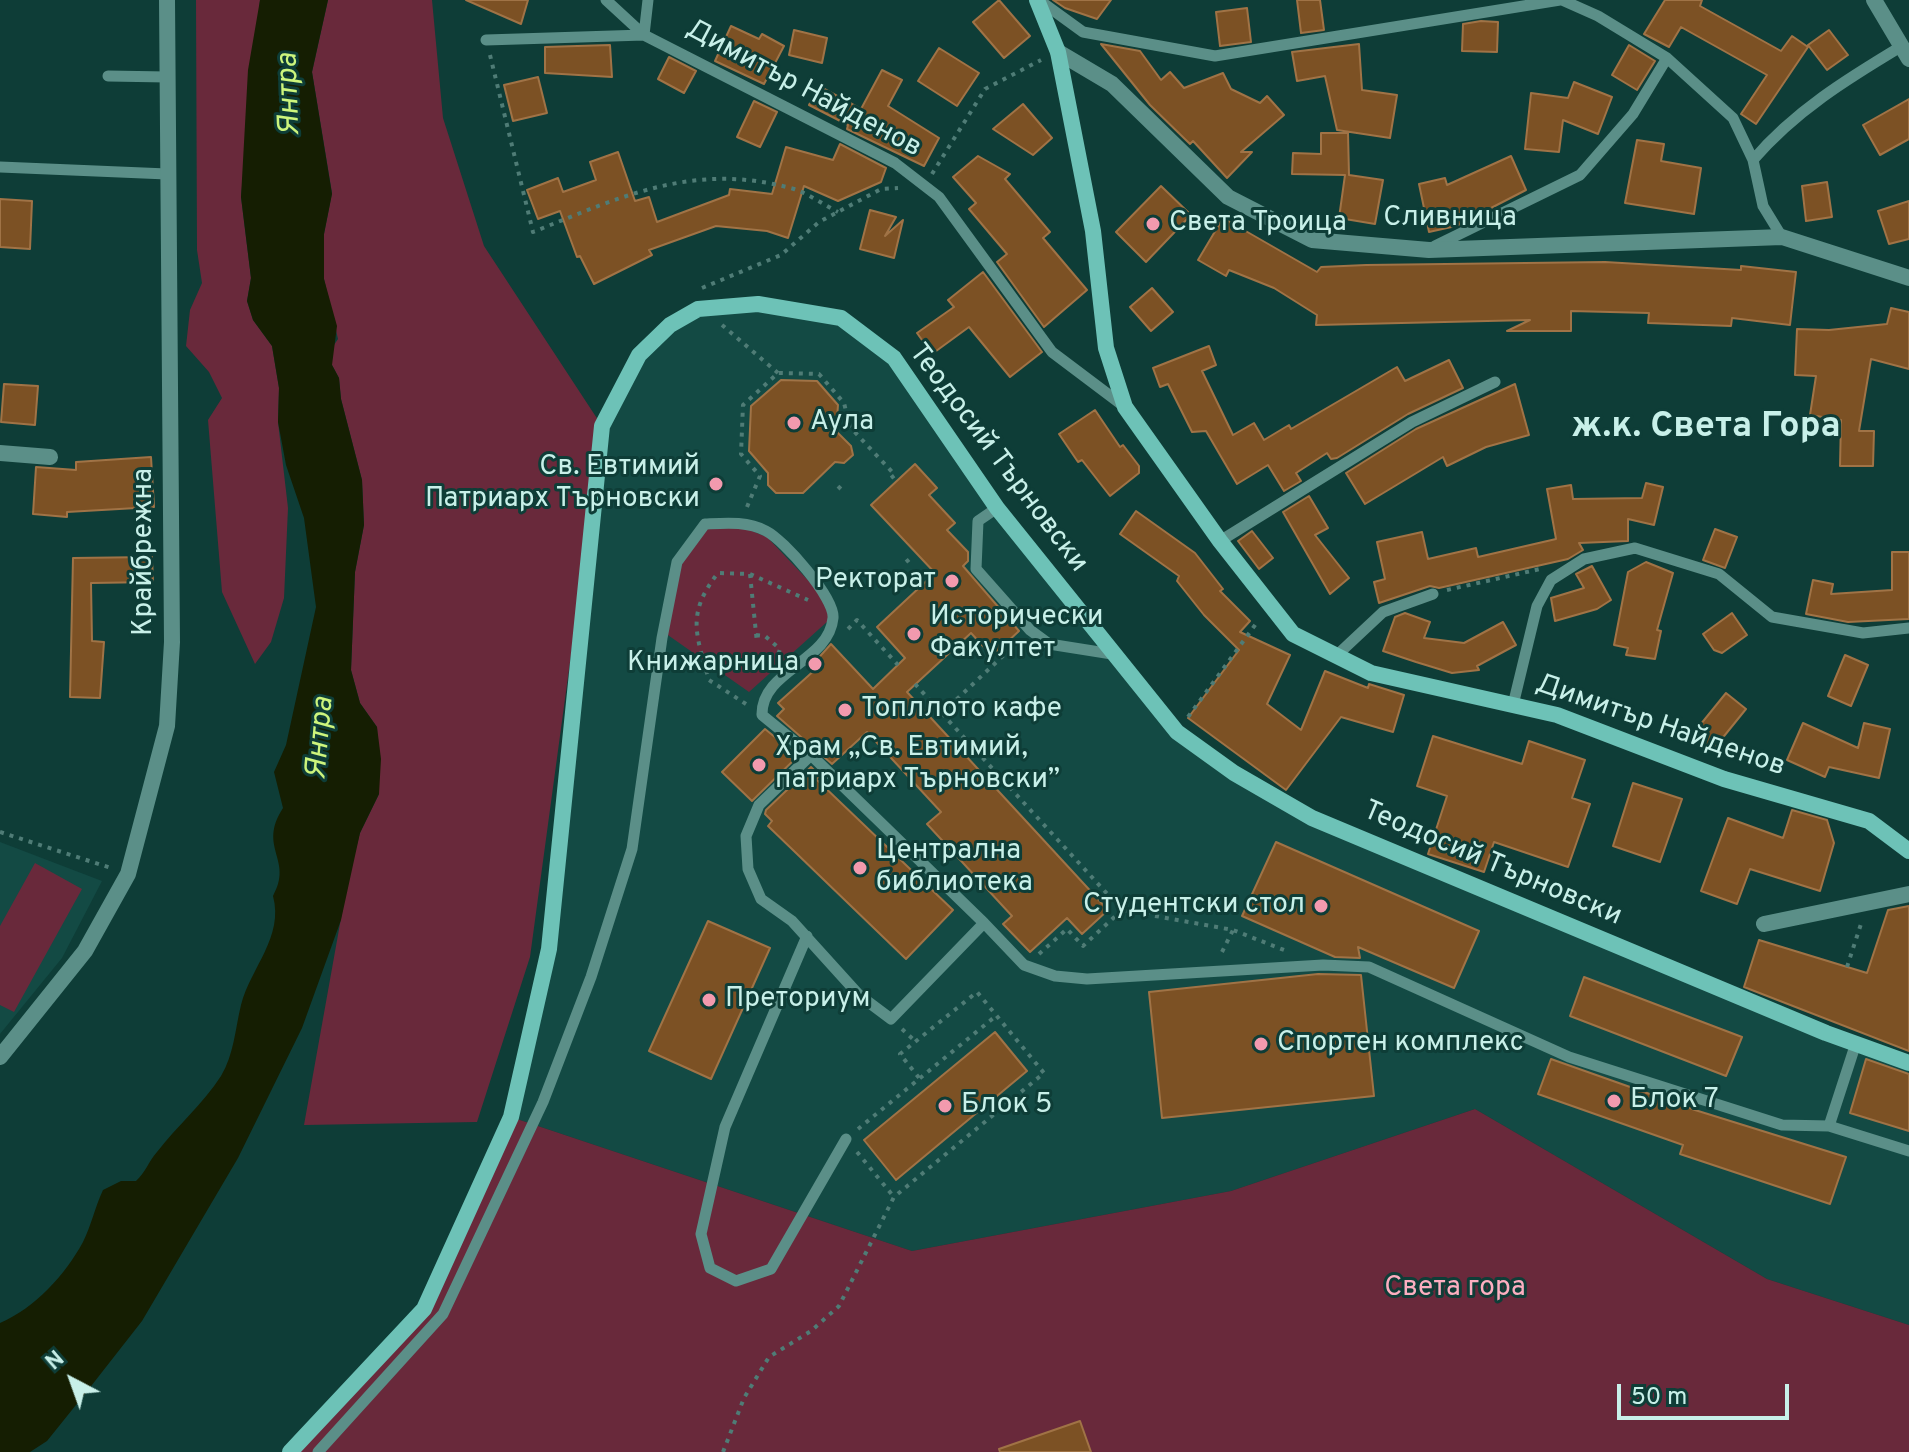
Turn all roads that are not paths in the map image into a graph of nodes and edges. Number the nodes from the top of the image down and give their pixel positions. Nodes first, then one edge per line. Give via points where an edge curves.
1 (167, 0) edge
2 (606, 0) edge
3 (648, 0) edge
4 (1038, 0) edge
5 (1561, 0) edge
6 (1874, 0) edge
7 (644, 35) junction
8 (486, 40) road end
9 (1058, 52) junction
10 (1906, 52) edge
11 (1667, 58) junction
12 (108, 76) dead end
13 (167, 77) junction
14 (1753, 160) junction
15 (0, 167) edge
16 (167, 174) junction
17 (1782, 237) junction
18 (1429, 250) junction
19 (1909, 278) edge
20 (1495, 382) dead end
21 (1125, 407) junction
22 (0, 453) edge
23 (50, 457) dead end
24 (997, 508) junction
25 (1220, 541) junction
26 (1433, 594) road end
27 (1909, 628) edge
28 (1112, 654) junction
29 (1335, 657) junction
30 (1513, 705) junction
31 (811, 755) junction
32 (1909, 851) edge
33 (1909, 894) edge
34 (984, 923) junction
35 (1764, 924) dead end
36 (807, 936) junction
37 (1856, 1043) junction
38 (0, 1057) edge
39 (1909, 1063) edge
40 (1829, 1126) junction
41 (846, 1139) road end
42 (1909, 1151) edge
43 (290, 1452) edge
44 (318, 1452) edge

1 - 13 street, Крайбрежна
2 - 7 lane
3 - 7 lane
4 - 5 lane via 1083,32 1215,56
4 - 9 street
5 - 11 lane
6 - 10 street
7 - 8 lane
7 - 21 lane, Димитър Найденов via 895,163 925,186 939,197 1052,352
9 - 18 street, Сливница via 1112,84 1228,197 1312,240
9 - 21 street, Димитър Найденов via 1093,231 1106,348
10 - 14 lane via 1834,87 1780,128
11 - 14 lane via 1733,118
11 - 18 lane via 1633,114 1580,175
12 - 13 lane
13 - 16 street, Крайбрежна
14 - 17 lane via 1763,206
15 - 16 lane
16 - 38 street, Крайбрежна via 172,642 167,726 128,874 85,951
17 - 18 street, Сливница
17 - 19 street, Сливница
20 - 25 lane via 1412,422
21 - 25 street, Димитър Найденов
22 - 23 street
24 - 28 street, Теодосий Търновски
24 - 28 lane via 978,521 976,569 1049,644
24 - 43 street, Теодосий Търновски via 894,358 841,318 758,304 698,309 670,325 639,355 602,426 549,949 511,1117 424,1309
25 - 29 street, Димитър Найденов via 1293,634
26 - 29 lane via 1383,612
27 - 30 lane via 1863,633 1772,617 1719,574 1635,548 1584,559 1551,580 1537,606
28 - 37 street, Теодосий Търновски via 1177,732 1312,818
29 - 30 street, Димитър Найденов via 1371,673
30 - 32 street, Димитър Найденов via 1557,715 1724,779 1869,821
31 - 34 lane
31 - 36 lane via 759,805 746,836 748,869 761,899
31 - 44 lane via 762,715 766,694 822,643 832,610 819,584 768,532 740,522 705,524 677,562 632,849 543,1102 443,1314
33 - 35 street
34 - 36 lane via 891,1019 859,995
34 - 40 lane via 1024,965 1055,976 1136,978 1323,965 1369,967 1569,1057 1782,1125
36 - 41 lane via 725,1127 701,1234 710,1268 736,1281 771,1269
37 - 39 street, Теодосий Търновски
37 - 40 lane
40 - 42 lane

